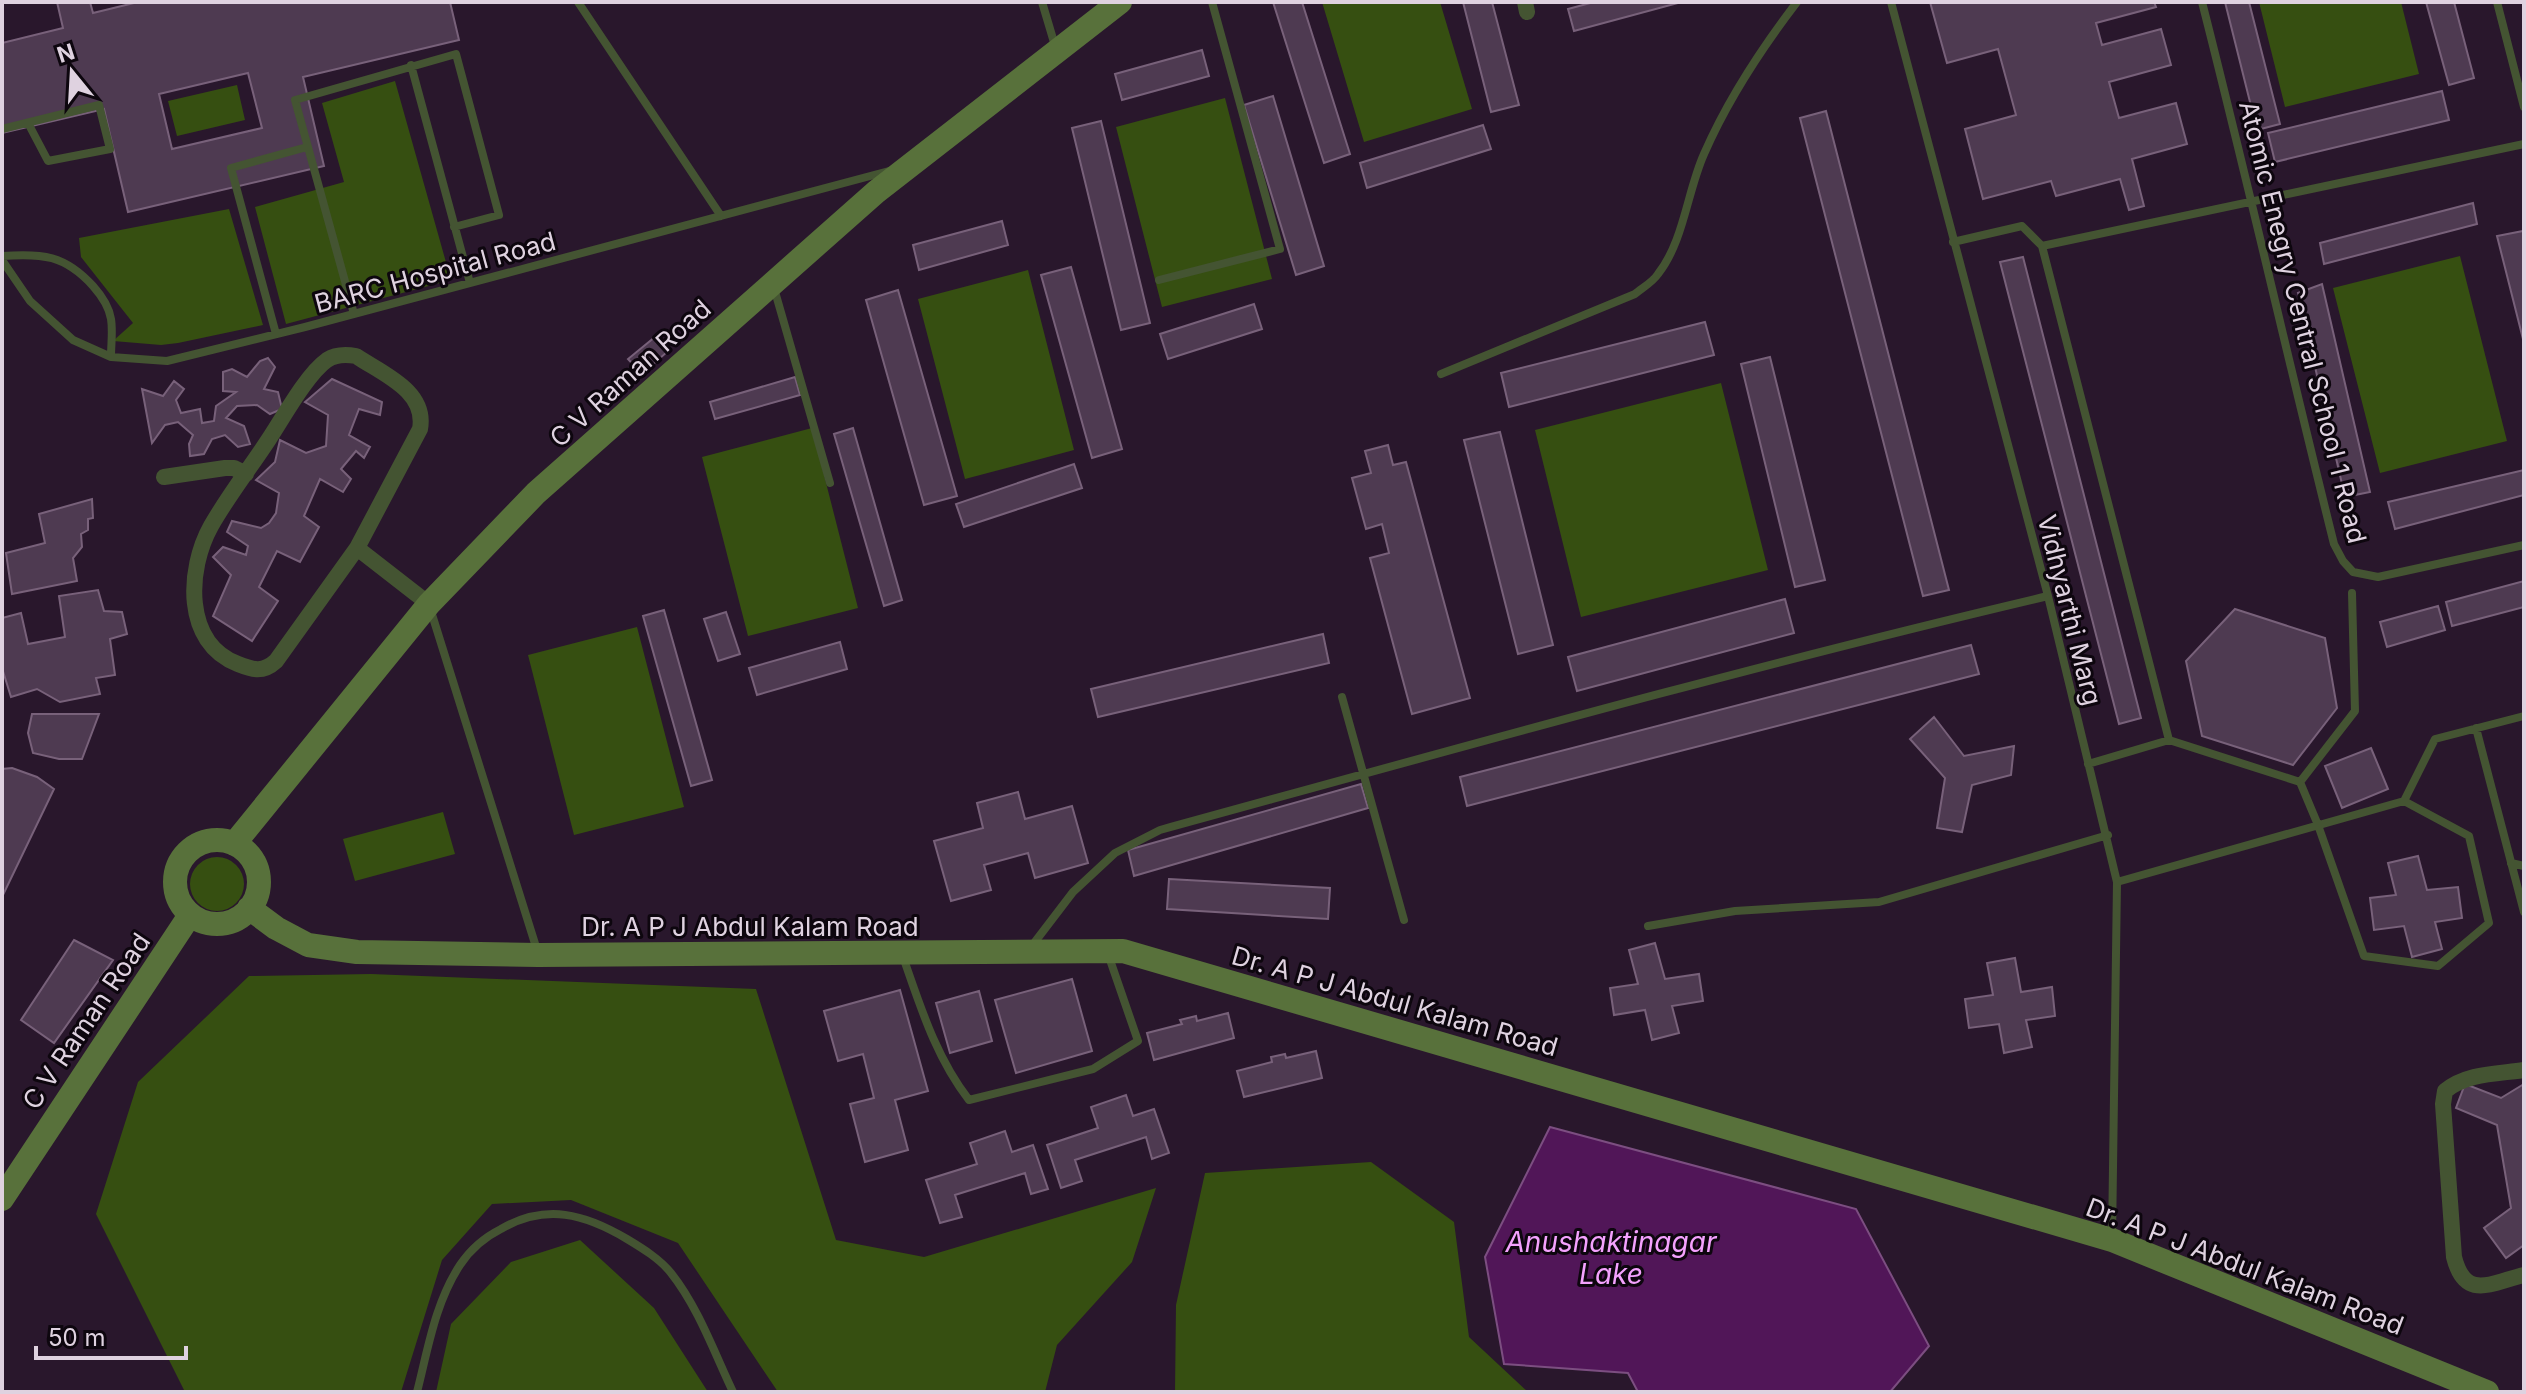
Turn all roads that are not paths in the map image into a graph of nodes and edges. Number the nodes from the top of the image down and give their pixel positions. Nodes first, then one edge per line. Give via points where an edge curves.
1 (578, 2) edge
2 (1042, 2) edge
3 (1120, 2) edge
4 (1212, 2) edge
5 (1797, 2) edge
6 (1891, 2) edge
7 (2202, 2) edge
8 (2497, 2) edge
9 (1057, 53) junction
10 (411, 65) junction
11 (2524, 107) edge
12 (28, 123) junction
13 (2, 129) edge
14 (2524, 144) edge
15 (307, 147) junction
16 (910, 166) junction
17 (2252, 201) junction
18 (721, 216) junction
19 (454, 227) junction
20 (1953, 242) junction
21 (2042, 246) junction
22 (2, 258) edge
23 (1159, 280) dead end
24 (470, 283) junction
25 (773, 283) junction
26 (354, 314) junction
27 (276, 334) junction
28 (111, 357) junction
29 (1441, 374) dead end
30 (246, 474) junction
31 (164, 477) dead end
32 (830, 483) dead end
33 (2524, 545) edge
34 (357, 548) junction
35 (2352, 593) dead end
36 (2048, 596) junction
37 (429, 604) junction
38 (1342, 697) dead end
39 (2524, 716) edge
40 (2476, 728) junction
41 (2169, 740) junction
42 (2088, 764) junction
43 (1363, 774) junction
44 (2300, 782) junction
45 (2404, 801) junction
46 (2318, 825) junction
47 (2108, 835) junction
48 (234, 844) junction
49 (2511, 863) junction
50 (2524, 866) edge
51 (2117, 882) junction
52 (249, 908) junction
53 (2524, 912) edge
54 (190, 915) junction
55 (1404, 920) dead end
56 (1648, 926) dead end
57 (1106, 951) junction
58 (902, 953) junction
59 (1026, 953) junction
60 (538, 955) junction
61 (2524, 1070) edge
62 (2, 1199) edge
63 (2112, 1240) junction
64 (2524, 1275) edge
65 (417, 1392) edge
66 (733, 1392) edge
67 (2487, 1392) edge

1 - 18 lane
2 - 9 lane
3 - 9 street, C V Raman Road
4 - 23 lane via 1280,249
5 - 29 lane via 1730,99 1658,276 1635,294
6 - 20 lane, Vidhyarthi Marg
7 - 17 lane, Atomic Enegry Central School 1 Road
8 - 11 lane
9 - 16 street, C V Raman Road
10 - 15 lane via 295,100
10 - 19 lane
10 - 19 lane via 456,54 499,215
12 - 12 lane via 99,105 110,149 48,161
12 - 13 lane
14 - 17 lane
15 - 26 lane
15 - 27 lane via 231,168
16 - 18 lane, BARC Hospital Road
16 - 25 street, C V Raman Road
17 - 21 lane
17 - 33 lane, Atomic Enegry Central School 1 Road via 2334,544 2343,561 2353,572 2378,577
18 - 24 lane, BARC Hospital Road
19 - 24 lane
20 - 21 lane via 2022,226
20 - 36 lane, Vidhyarthi Marg
21 - 41 lane
22 - 28 lane, BARC Hospital Road via 30,301 73,340
22 - 28 lane via 53,257 73,266 106,304
24 - 26 lane, BARC Hospital Road
25 - 32 lane
25 - 37 street, C V Raman Road via 536,493
26 - 27 lane, BARC Hospital Road
27 - 28 lane, BARC Hospital Road via 167,361
30 - 31 street via 225,468
30 - 34 street via 210,527 198,561 195,592 204,638 233,662 268,669
30 - 34 street via 323,362 346,354 382,373 408,391 423,416
34 - 37 street
35 - 44 lane via 2355,711
36 - 42 lane, Vidhyarthi Marg
36 - 43 lane
37 - 48 street, C V Raman Road
37 - 60 lane
38 - 43 lane
39 - 40 lane
40 - 45 lane via 2435,739
40 - 49 lane
41 - 42 lane
41 - 44 lane
42 - 47 lane, Vidhyarthi Marg
43 - 55 lane
43 - 59 lane via 1160,830 1115,853 1073,892
44 - 46 lane
45 - 46 lane
45 - 46 lane via 2469,836 2489,923 2438,966 2364,956
46 - 51 lane
47 - 51 lane, Vidhyarthi Marg
47 - 56 lane via 1879,902 1735,911
48 - 52 street via 256,867 258,889
48 - 54 street via 212,841 184,856 175,887
49 - 50 lane
49 - 53 lane
51 - 63 lane, Vidhyarthi Marg
52 - 54 street via 221,924
52 - 60 street, Dr. A P J Abdul Kalam Road via 308,945 357,952
54 - 62 street, C V Raman Road
57 - 58 lane via 1138,1041 1093,1069 969,1100 928,1028
57 - 59 street, Dr. A P J Abdul Kalam Road
57 - 63 street, Dr. A P J Abdul Kalam Road via 1123,951
58 - 59 street, Dr. A P J Abdul Kalam Road
58 - 60 street, Dr. A P J Abdul Kalam Road
61 - 64 street via 2455,1083 2445,1091 2443,1104 2457,1271 2476,1287
63 - 67 street, Dr. A P J Abdul Kalam Road
65 - 66 lane via 443,1294 462,1262 487,1237 514,1221 546,1213 605,1226 669,1271 691,1303

